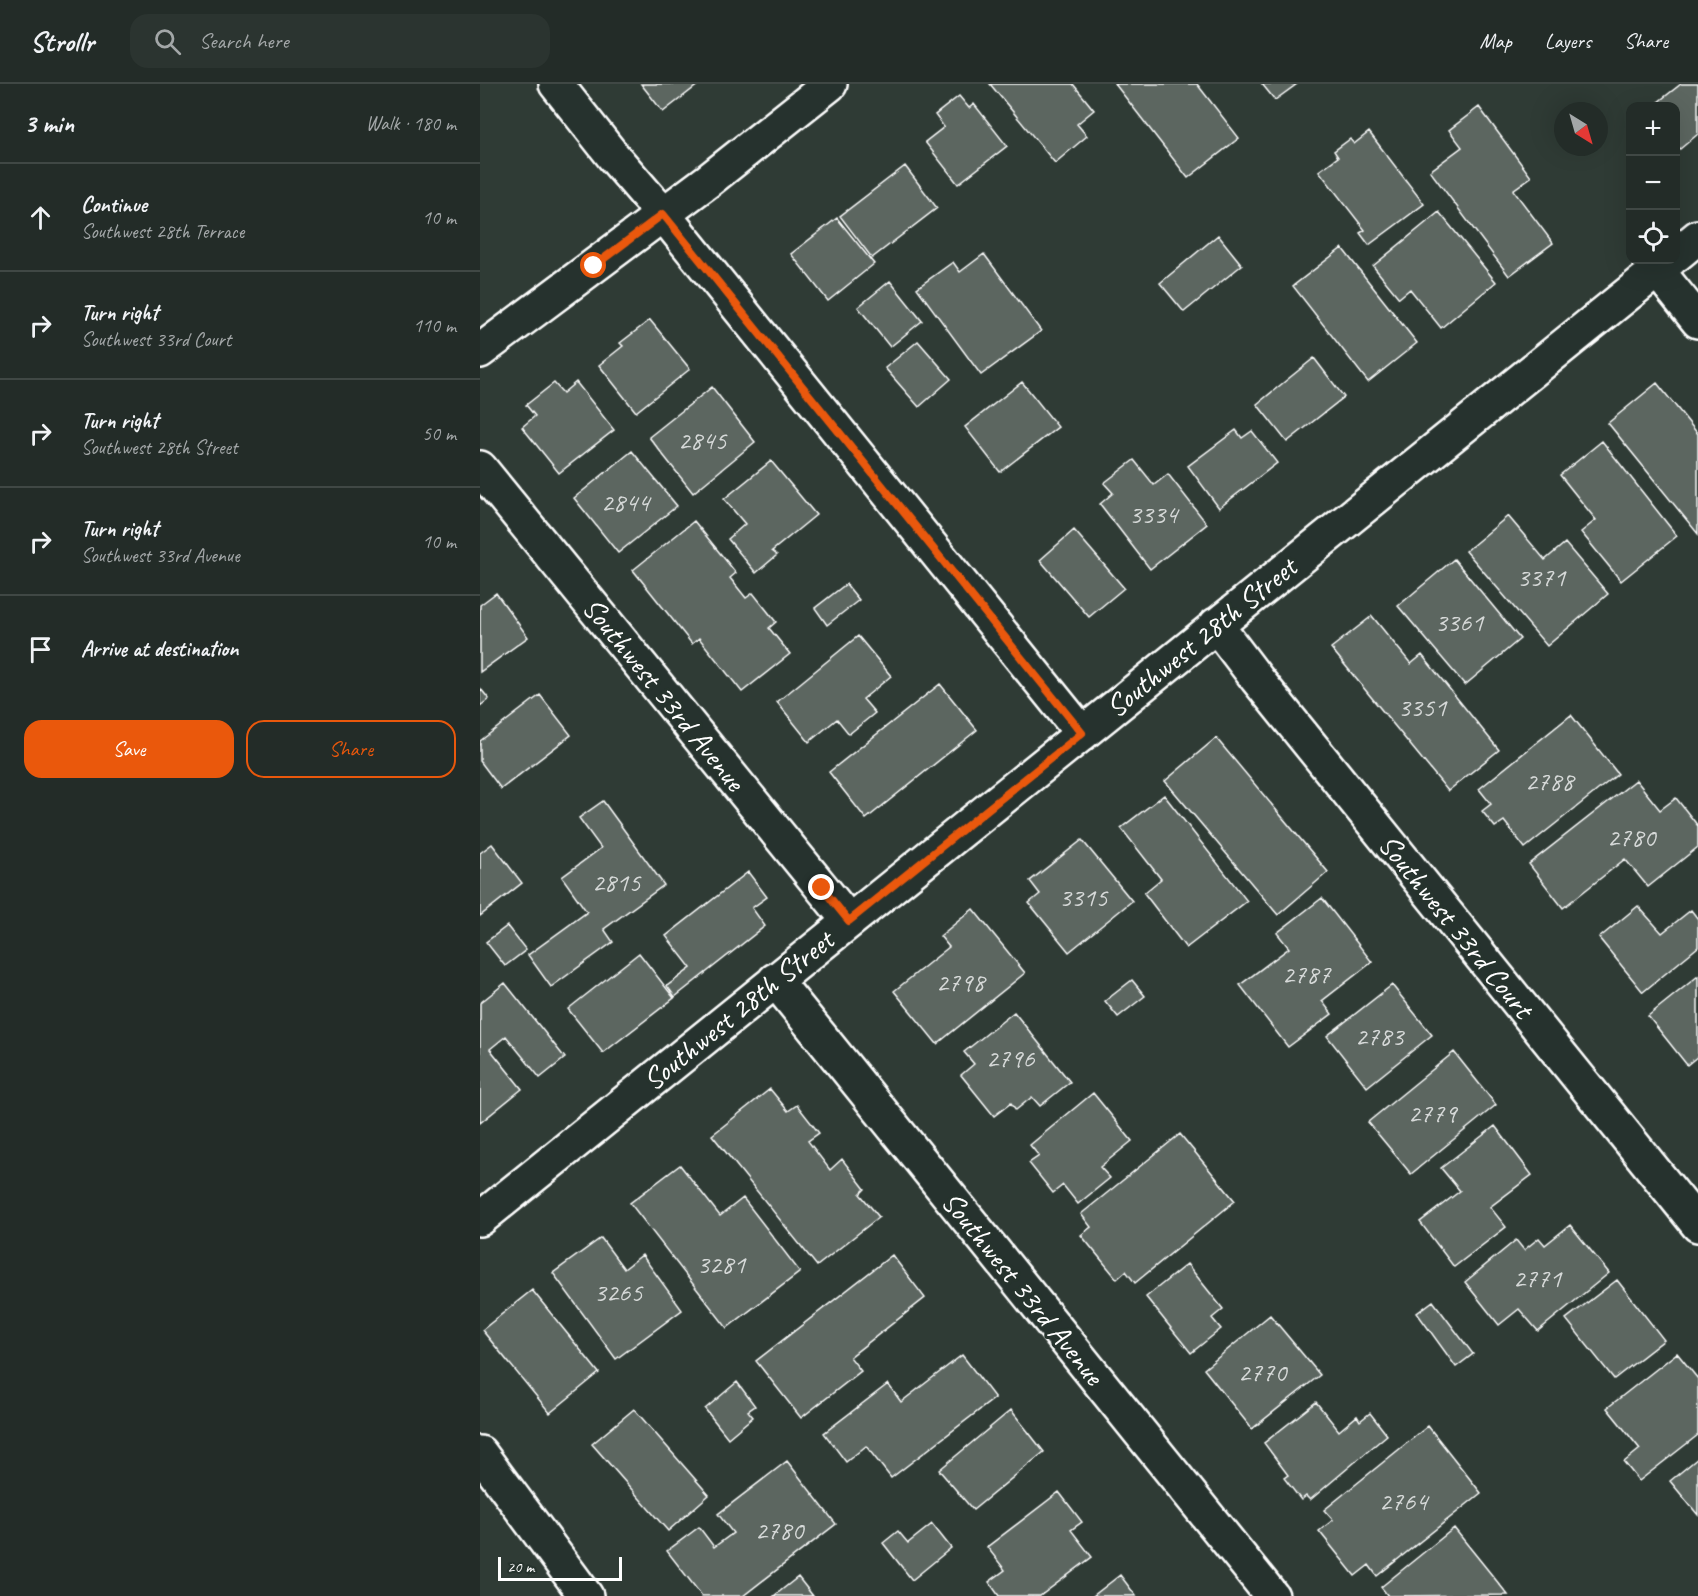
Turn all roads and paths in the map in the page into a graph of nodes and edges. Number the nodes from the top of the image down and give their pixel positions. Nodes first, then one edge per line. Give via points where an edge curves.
1 (556, 84) edge
2 (830, 84) edge
3 (663, 214) junction
4 (1698, 237) edge
5 (1680, 252) edge
6 (1666, 264) edge
7 (1669, 264) edge
8 (1698, 321) edge
9 (480, 351) edge
10 (480, 468) edge
11 (1216, 625) junction
12 (1082, 733) junction
13 (849, 921) junction
14 (775, 980) junction
15 (480, 1219) edge
16 (1698, 1225) edge
17 (480, 1453) edge
18 (586, 1596) edge
19 (1272, 1596) edge

1 - 3 street
2 - 3 street
3 - 9 street
3 - 12 street
4 - 5 street, Southwest 28th Street
6 - 11 street, Southwest 28th Street
7 - 8 street
10 - 13 street, Southwest 33rd Avenue
11 - 12 street, Southwest 28th Street
11 - 16 street, Southwest 33rd Court
12 - 13 street, Southwest 28th Street
13 - 14 street, Southwest 28th Street
14 - 15 street, Southwest 28th Street
14 - 19 street, Southwest 33rd Avenue
17 - 18 street

